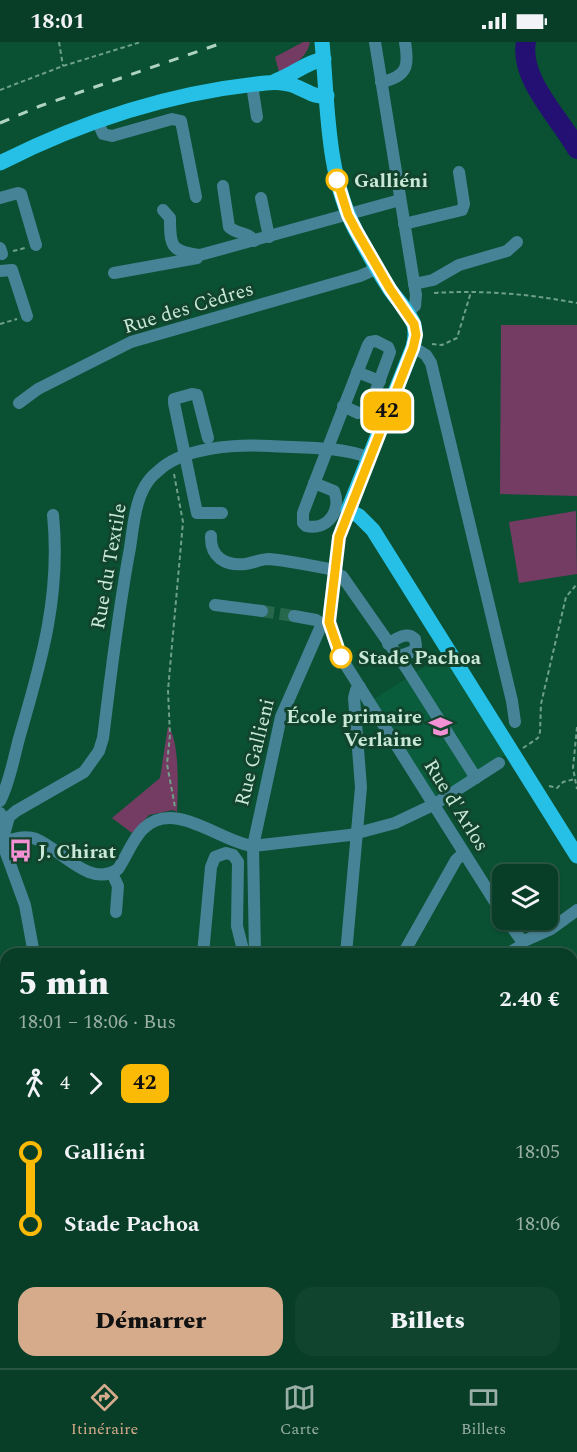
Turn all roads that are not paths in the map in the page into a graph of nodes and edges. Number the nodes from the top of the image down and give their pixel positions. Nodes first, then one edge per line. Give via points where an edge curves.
1 (322, 42) edge
2 (375, 42) edge
3 (405, 42) edge
4 (324, 59) junction
5 (381, 82) junction
6 (259, 84) junction
7 (327, 96) junction
8 (257, 117) dead end
9 (97, 120) junction
10 (0, 163) edge
11 (459, 172) dead end
12 (223, 186) dead end
13 (196, 197) dead end
14 (0, 198) edge
15 (261, 198) dead end
16 (400, 200) junction
17 (163, 210) dead end
18 (348, 215) junction
19 (404, 224) junction
20 (269, 237) junction
21 (254, 241) junction
22 (517, 242) dead end
23 (36, 245) road end
24 (200, 255) junction
25 (378, 268) junction
26 (0, 271) edge
27 (114, 273) dead end
28 (414, 284) junction
29 (407, 312) junction
30 (27, 316) road end
31 (413, 344) junction
32 (357, 372) junction
33 (380, 381) junction
34 (19, 403) dead end
35 (344, 406) junction
36 (208, 438) dead end
37 (327, 449) junction
38 (184, 455) junction
39 (370, 458) junction
40 (314, 483) dead end
41 (348, 510) junction
42 (222, 513) dead end
43 (53, 515) dead end
44 (211, 536) dead end
45 (334, 571) junction
46 (215, 605) dead end
47 (262, 611) tunnel mouth
48 (294, 616) tunnel mouth
49 (326, 623) junction
50 (388, 644) junction
51 (400, 661) junction
52 (360, 687) junction
53 (515, 722) dead end
54 (499, 763) dead end
55 (476, 778) junction
56 (0, 801) edge
57 (435, 804) junction
58 (0, 813) edge
59 (355, 834) junction
60 (1, 843) edge
61 (253, 846) junction
62 (464, 853) junction
63 (577, 856) edge
64 (112, 873) junction
65 (492, 896) edge
66 (577, 910) edge
67 (116, 912) dead end
68 (514, 930) edge
69 (524, 941) junction
70 (33, 948) edge
71 (204, 948) edge
72 (242, 948) edge
73 (255, 948) edge
74 (346, 948) edge
75 (406, 948) edge
76 (517, 948) edge

1 - 4 main road
2 - 5 street
3 - 5 street via 406,68 398,77
4 - 6 main road
4 - 7 main road
5 - 16 street
6 - 7 main road via 287,84 313,96
6 - 8 street
6 - 9 main road via 176,98
7 - 18 main road via 335,169
9 - 10 main road
9 - 13 street via 103,134 112,136 172,119 181,121
11 - 19 street via 462,210
12 - 21 street via 229,226
14 - 23 street via 21,194
15 - 20 street
16 - 18 street
16 - 19 street
17 - 24 street via 170,218 170,242 174,247
18 - 20 street
18 - 25 main road
19 - 28 street
20 - 21 street
21 - 24 street
22 - 28 street via 507,251
24 - 27 street
25 - 29 main road
25 - 34 street, Rue des Cèdres via 131,342 38,389
26 - 30 street via 12,270
28 - 29 street via 416,302
29 - 31 main road via 414,324
31 - 39 main road, Rue Gallieni
31 - 53 street via 431,363
32 - 33 street
32 - 33 street via 368,345 376,341 390,352
32 - 35 street
33 - 35 street via 367,412 358,413
35 - 37 street
36 - 38 street via 197,395 174,399
37 - 38 street, Rue du Textile via 247,445
37 - 39 street, Rue du Textile
37 - 40 street
38 - 42 street via 197,513
38 - 60 street, Rue du Textile via 157,471 145,485 139,501 117,618 99,751 84,772 9,817
39 - 41 main road, Rue Gallieni
41 - 45 street, Rue Gallieni
41 - 63 main road via 373,530
43 - 56 street via 56,559 51,618
44 - 45 street via 215,555 225,561 244,564 268,559
45 - 49 street, Rue Gallieni
45 - 50 street via 342,576
46 - 47 street
48 - 49 street
49 - 52 street, Rue d'Arlos
49 - 61 street, Rue Gallieni via 281,717
50 - 51 street
50 - 51 street via 406,635 415,639 414,651
51 - 55 street
52 - 57 street, Rue d'Arlos
52 - 59 street via 354,698 361,778
54 - 55 street
55 - 57 street
57 - 59 street
57 - 62 street, Rue d'Arlos
58 - 60 street
59 - 61 street
59 - 74 street
60 - 64 street via 23,837 36,839 86,871
60 - 70 street via 25,905
61 - 64 street via 198,824 163,819 142,830
61 - 73 street, Rue Gallieni
62 - 65 street, Rue d'Arlos
62 - 75 street via 456,860
64 - 67 street via 118,886
66 - 69 street via 551,929
68 - 69 street
69 - 76 street
71 - 72 street via 211,867 215,857 226,853 238,862 237,926

